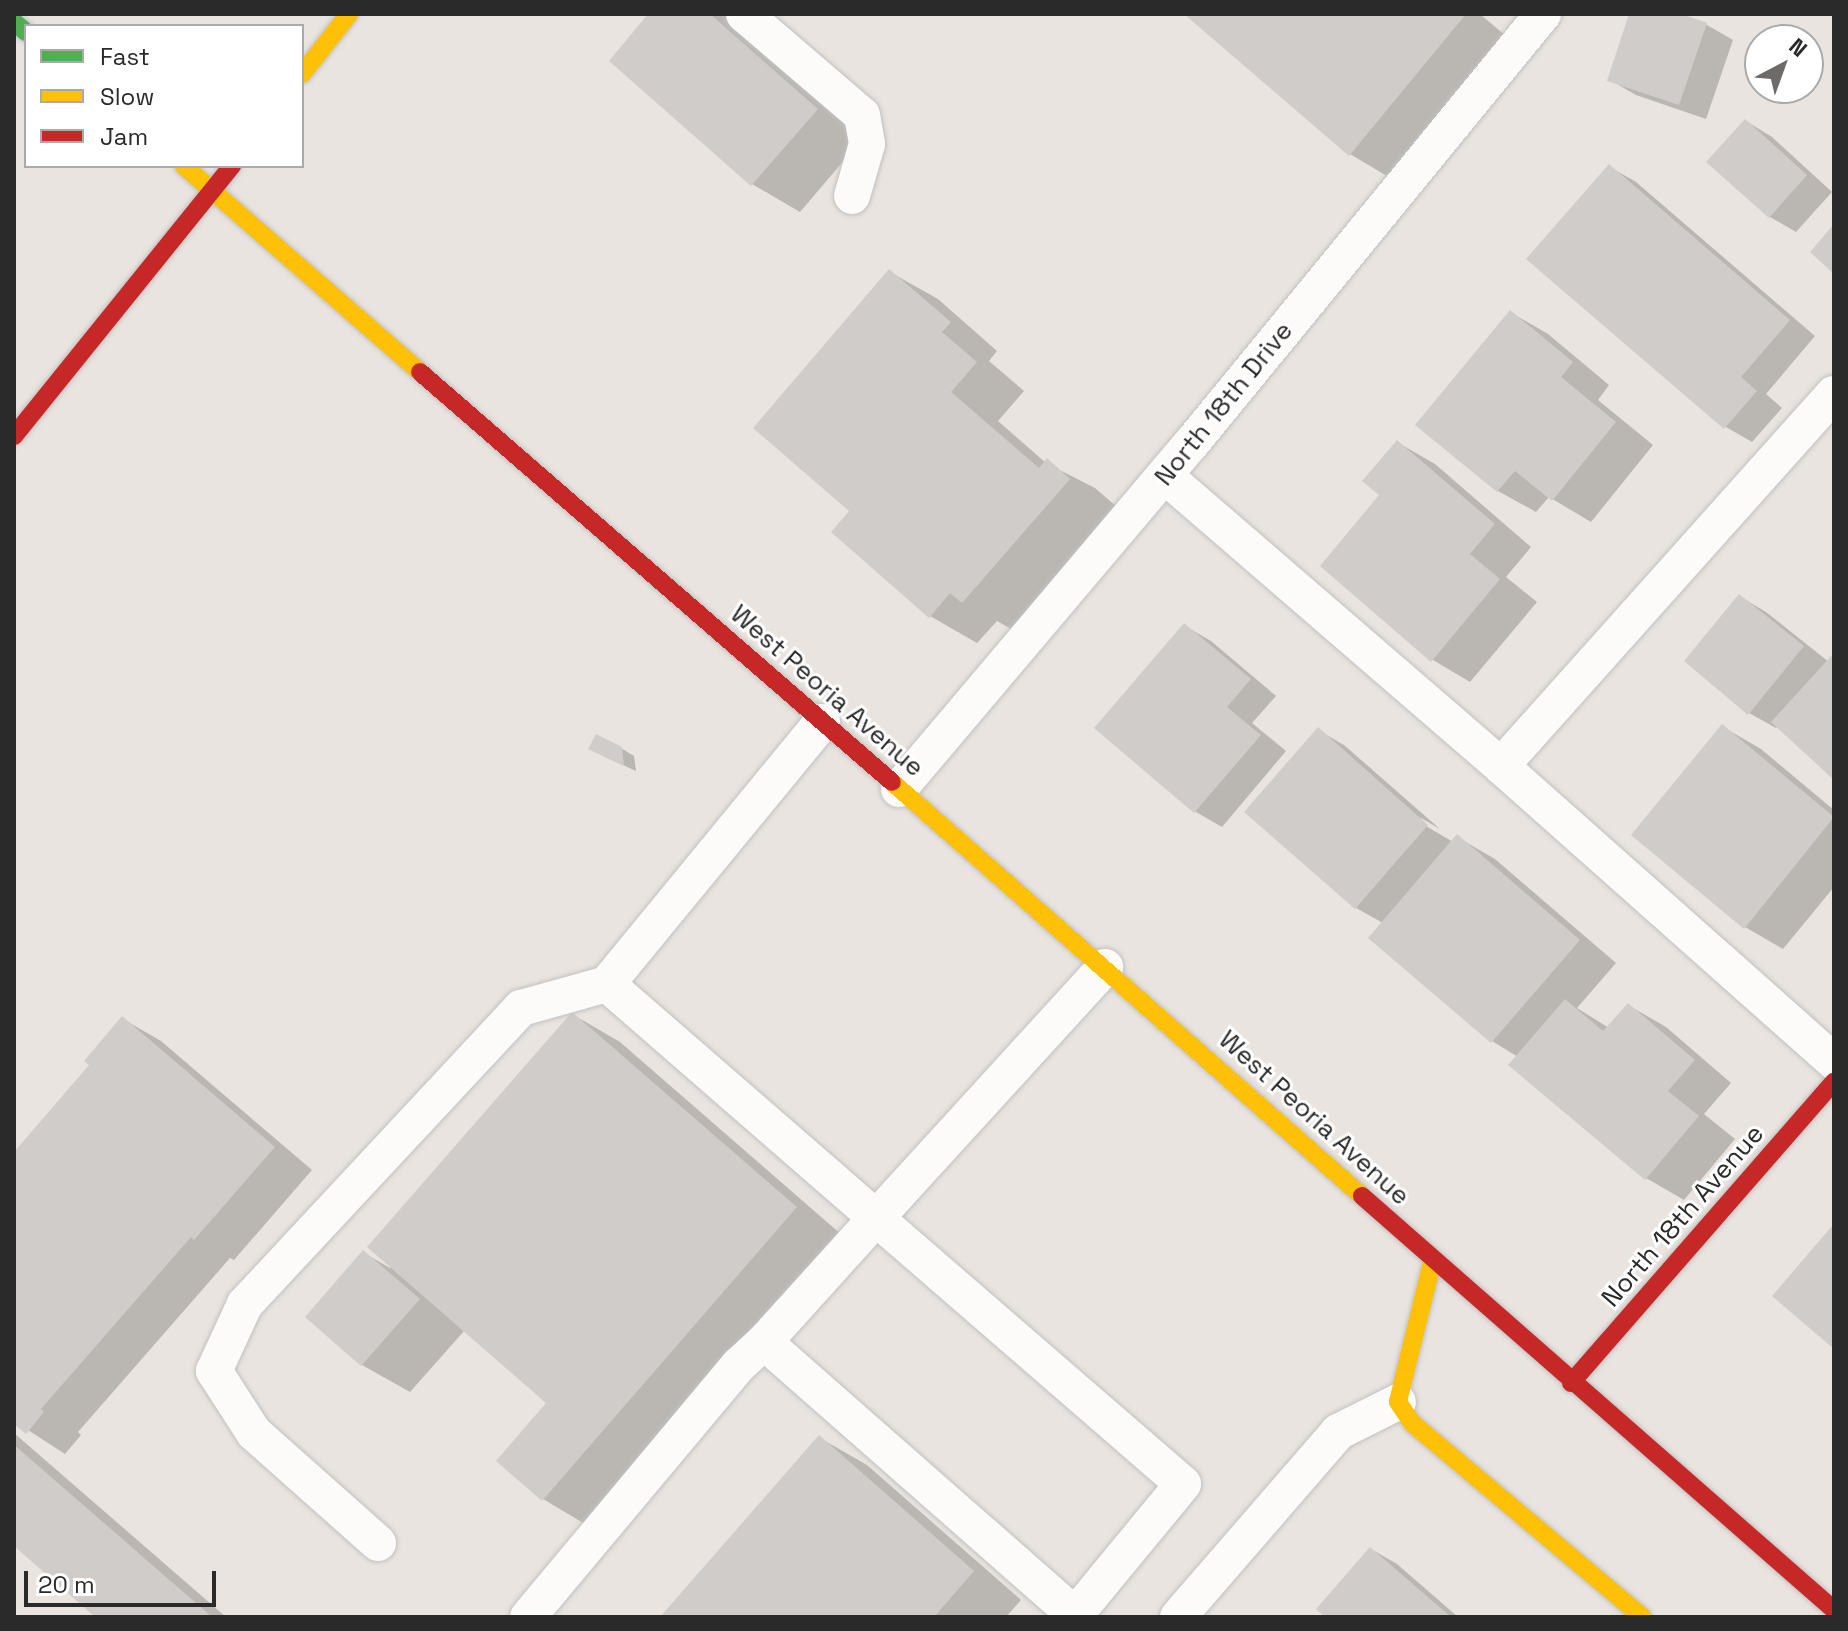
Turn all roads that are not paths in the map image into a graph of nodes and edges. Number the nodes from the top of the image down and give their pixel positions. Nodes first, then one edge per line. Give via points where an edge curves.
1 (349, 14) edge
2 (744, 14) edge
3 (1543, 14) edge
4 (304, 71) edge
5 (186, 168) edge
6 (230, 168) edge
7 (213, 191) junction
8 (852, 196) dead end
9 (1834, 394) edge
10 (14, 436) edge
11 (1165, 476) junction
12 (822, 722) junction
13 (1501, 766) junction
14 (899, 789) junction
15 (1105, 967) junction
16 (607, 984) junction
17 (1834, 1062) edge
18 (1834, 1082) edge
19 (876, 1218) junction
20 (1433, 1259) junction
21 (764, 1342) junction
22 (1571, 1383) junction
23 (1398, 1402) junction
24 (378, 1543) dead end
25 (1050, 1608) edge
26 (1834, 1610) edge
27 (528, 1617) edge
28 (1178, 1617) edge
29 (1642, 1617) edge

1 - 4 main road
2 - 8 lane via 862,115 867,144
3 - 11 lane, North 18th Drive
5 - 7 main road, West Peoria Avenue
6 - 7 main road
7 - 10 main road
7 - 12 main road, West Peoria Avenue
9 - 13 lane
11 - 13 lane
11 - 14 lane, North 18th Drive
12 - 14 main road, West Peoria Avenue
12 - 16 lane
13 - 17 lane
14 - 15 main road, West Peoria Avenue
15 - 19 lane
15 - 20 main road, West Peoria Avenue
16 - 19 lane
16 - 24 lane via 521,1008 245,1304 214,1371 254,1433
18 - 22 main road, North 18th Avenue
19 - 21 lane
19 - 25 lane via 1183,1484 1075,1615
20 - 22 main road, West Peoria Avenue
20 - 23 main road
21 - 25 lane
21 - 27 lane
22 - 26 main road, West Peoria Avenue
23 - 28 lane via 1338,1432
23 - 29 main road via 1412,1423

